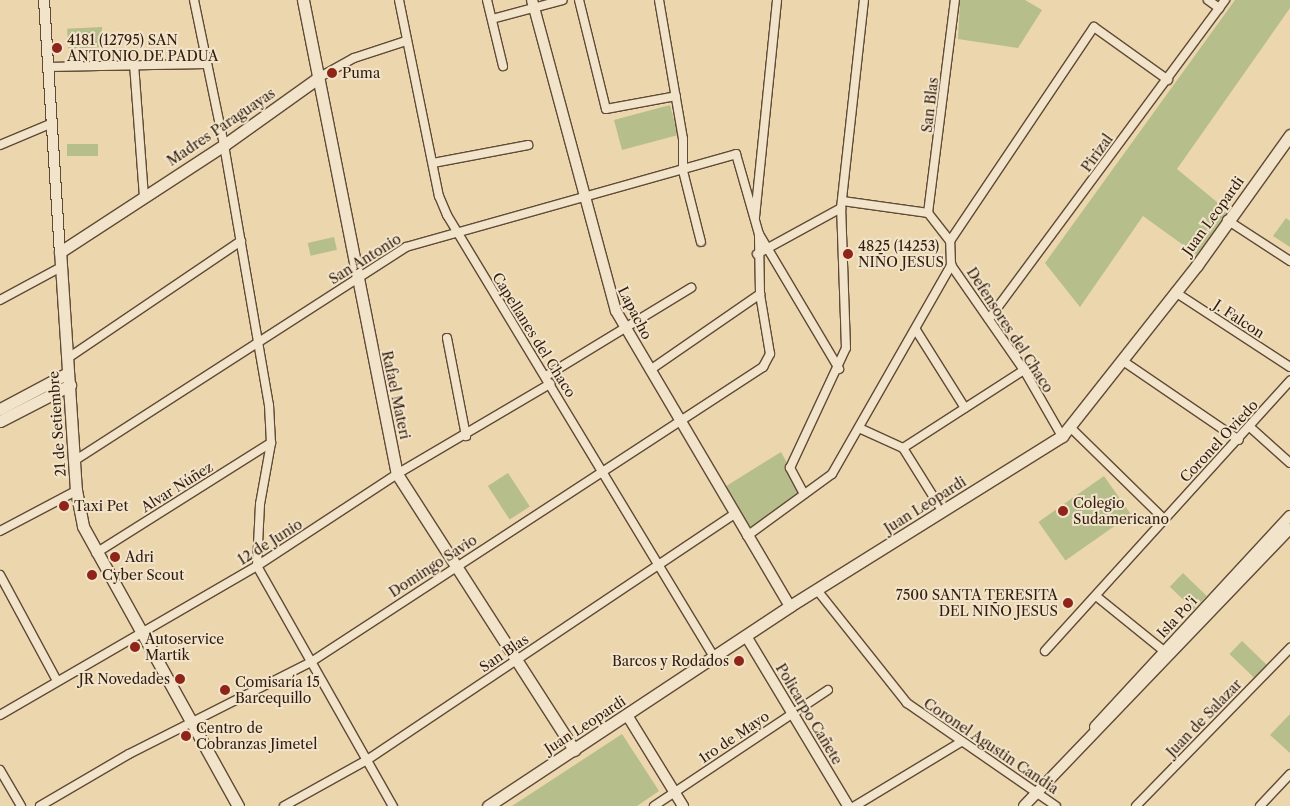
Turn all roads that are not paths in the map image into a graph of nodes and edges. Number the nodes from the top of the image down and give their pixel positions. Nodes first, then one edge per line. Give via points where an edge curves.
1 (44, 0) edge
2 (194, 0) edge
3 (303, 0) edge
4 (399, 0) edge
5 (488, 0) edge
6 (563, 0) edge
7 (579, 0) edge
8 (659, 0) edge
9 (778, 0) edge
10 (864, 0) edge
11 (955, 0) edge
12 (1208, 0) edge
13 (1224, 0) edge
14 (533, 4) edge
15 (1219, 8) junction
16 (492, 19) junction
17 (406, 41) junction
18 (134, 64) junction
19 (207, 64) junction
20 (503, 66) dead end
21 (47, 67) junction
22 (318, 78) junction
23 (1168, 80) junction
24 (676, 96) junction
25 (50, 124) junction
26 (1290, 135) edge
27 (0, 145) edge
28 (224, 145) junction
29 (528, 145) dead end
30 (433, 163) junction
31 (683, 171) junction
32 (144, 196) junction
33 (583, 199) junction
34 (842, 205) junction
35 (928, 214) junction
36 (1227, 220) junction
37 (754, 224) junction
38 (455, 232) junction
39 (759, 234) junction
40 (242, 241) junction
41 (950, 241) junction
42 (701, 242) dead end
43 (770, 250) junction
44 (60, 252) junction
45 (757, 254) junction
46 (1290, 261) edge
47 (951, 265) junction
48 (61, 267) junction
49 (356, 278) junction
50 (691, 288) dead end
51 (1175, 292) junction
52 (760, 294) junction
53 (0, 300) edge
54 (989, 319) junction
55 (624, 325) junction
56 (916, 330) junction
57 (447, 338) dead end
58 (260, 342) junction
59 (68, 358) junction
60 (1122, 361) junction
61 (1290, 366) edge
62 (840, 369) junction
63 (650, 370) junction
64 (1024, 370) junction
65 (68, 373) junction
66 (548, 380) junction
67 (1290, 381) edge
68 (70, 385) junction
69 (25, 402) junction
70 (965, 408) junction
71 (0, 410) edge
72 (0, 421) edge
73 (680, 421) junction
74 (860, 428) junction
75 (1250, 428) junction
76 (1066, 432) junction
77 (466, 436) junction
78 (1239, 440) junction
79 (272, 443) junction
80 (904, 448) junction
81 (74, 461) junction
82 (1290, 463) edge
83 (602, 472) junction
84 (397, 474) junction
85 (76, 491) junction
86 (804, 494) junction
87 (943, 512) junction
88 (734, 514) junction
89 (1290, 516) edge
90 (1163, 518) junction
91 (1290, 529) edge
92 (0, 531) edge
93 (747, 536) junction
94 (96, 553) junction
95 (257, 566) junction
96 (454, 567) junction
97 (659, 567) junction
98 (0, 575) edge
99 (817, 590) junction
100 (1096, 596) junction
101 (790, 606) junction
102 (142, 632) junction
103 (746, 636) junction
104 (1290, 648) edge
105 (1045, 651) dead end
106 (1167, 653) junction
107 (714, 657) junction
108 (515, 661) junction
109 (311, 662) junction
110 (57, 681) junction
111 (828, 690) dead end
112 (792, 713) junction
113 (0, 715) edge
114 (627, 715) junction
115 (190, 726) junction
116 (961, 742) junction
117 (574, 750) junction
118 (367, 760) junction
119 (0, 770) edge
120 (1290, 774) edge
121 (674, 792) junction
122 (1036, 792) junction
123 (21, 806) edge
124 (40, 806) edge
125 (238, 806) edge
126 (284, 806) edge
127 (393, 806) edge
128 (488, 806) edge
129 (654, 806) edge
130 (683, 806) edge
131 (848, 806) edge
132 (855, 806) edge
133 (1024, 806) edge
134 (1056, 806) edge
135 (1136, 806) edge
136 (1260, 806) edge

1 - 21 street, 21 de Setiembre
2 - 19 street
3 - 22 main road, Rafael Materi
4 - 17 street, Capellanes del Chaco
5 - 16 street
6 - 14 street
7 - 24 street via 606,109
8 - 24 street
9 - 37 street
10 - 34 street
11 - 35 street, San Blas
12 - 15 street
13 - 15 street, Pirizal
14 - 16 street
14 - 33 street, Lapacho
15 - 23 street, Pirizal
16 - 20 street
17 - 22 street, Madres Paraguayas via 361,55
17 - 30 street, Capellanes del Chaco
18 - 19 street
18 - 21 street
18 - 32 street
19 - 28 street
21 - 25 street, 21 de Setiembre
22 - 28 main road, Madres Paraguayas
22 - 49 main road, Rafael Materi
23 - 41 street via 1094,27
23 - 54 street, Pirizal
24 - 31 street
25 - 27 street
25 - 44 street, 21 de Setiembre
26 - 36 main road, Juan Leopardi
28 - 32 main road, Madres Paraguayas
28 - 40 street
29 - 30 street
30 - 38 street, Capellanes del Chaco via 439,196
31 - 33 street, San Antonio
31 - 37 street, San Antonio via 736,154
31 - 42 street
32 - 44 main road, Madres Paraguayas
33 - 38 street, San Antonio
33 - 55 street, Lapacho via 606,286
34 - 35 street
34 - 43 street
34 - 62 street via 846,348
35 - 41 street
36 - 46 street
36 - 51 main road, Juan Leopardi
37 - 39 street
38 - 49 street, San Antonio via 406,247
38 - 66 street, Capellanes del Chaco
39 - 43 street
39 - 45 street, Domingo Savio
40 - 58 street
40 - 59 street
41 - 47 street
43 - 45 street
43 - 62 street
44 - 48 main road, 21 de Setiembre
45 - 52 street, Domingo Savio
47 - 54 street, Defensores del Chaco
47 - 56 street
48 - 53 street
48 - 59 main road, 21 de Setiembre
49 - 58 street, San Antonio
49 - 84 main road, Rafael Materi
50 - 55 street, 12 de Junio
51 - 60 main road, Juan Leopardi
51 - 61 street, J. Falcon
52 - 63 street
52 - 73 street, Domingo Savio via 770,354 763,367
54 - 64 street, Defensores del Chaco
55 - 63 street, Lapacho
55 - 66 street, 12 de Junio
56 - 70 street
56 - 74 street
57 - 77 street
58 - 79 street
58 - 81 street, San Antonio
59 - 65 main road, 21 de Setiembre
60 - 76 main road, Juan Leopardi
60 - 78 street
62 - 86 street via 790,468
63 - 73 street, Lapacho
64 - 70 street
64 - 76 street, Defensores del Chaco
65 - 68 main road, 21 de Setiembre
65 - 69 main road
66 - 77 street, 12 de Junio
66 - 83 street, Capellanes del Chaco
67 - 75 street, Coronel Oviedo
68 - 69 main road
68 - 81 main road, 21 de Setiembre
69 - 71 main road
69 - 72 main road
70 - 80 street
73 - 83 street, Domingo Savio
73 - 88 street, Lapacho
74 - 80 street
74 - 86 street via 832,474
75 - 78 street, Coronel Oviedo
75 - 82 street
76 - 87 main road, Juan Leopardi
76 - 90 street, Defensores del Chaco
77 - 84 street, 12 de Junio
78 - 90 street, Coronel Oviedo
79 - 94 street, Alvar Núñez
79 - 95 street via 260,504
80 - 87 street
81 - 85 main road, 21 de Setiembre
83 - 96 street, Domingo Savio
83 - 97 street, Capellanes del Chaco
84 - 95 street, 12 de Junio
84 - 96 main road, Rafael Materi
85 - 92 street
85 - 94 main road, 21 de Setiembre via 83,526
86 - 93 street
87 - 99 main road, Juan Leopardi
88 - 93 street, Lapacho
88 - 97 street, San Blas
89 - 106 street, Isla Po'i
90 - 100 street, Coronel Oviedo
91 - 106 street, Isla Po'i
93 - 101 street, Lapacho
94 - 102 main road, 21 de Setiembre
95 - 102 street, 12 de Junio
95 - 109 street
96 - 108 main road, Rafael Materi
96 - 109 street, Domingo Savio
97 - 107 street, Capellanes del Chaco
97 - 108 street, San Blas
98 - 110 street
99 - 101 main road, Juan Leopardi
99 - 116 street, Coronel Agustin Candia via 902,698
100 - 105 street, Coronel Oviedo
100 - 106 street
101 - 103 main road, Juan Leopardi
102 - 110 street, 12 de Junio
102 - 115 main road, 21 de Setiembre
103 - 107 main road, Juan Leopardi
103 - 112 street, Policarpo Cañete
104 - 135 street, Juan de Salazar
106 - 122 street, Isla Po'i
107 - 114 main road, Juan Leopardi
108 - 117 main road, Rafael Materi
108 - 118 street, San Blas
109 - 115 street, Domingo Savio
109 - 118 street
110 - 113 street, 12 de Junio
111 - 112 street, 1ro de Mayo
112 - 121 street, 1ro de Mayo
112 - 131 street, Policarpo Cañete
114 - 117 main road, Juan Leopardi
114 - 121 street
115 - 124 street, Domingo Savio via 129,754
115 - 125 main road, 21 de Setiembre
116 - 122 street, Coronel Agustin Candia
116 - 132 street
117 - 128 main road, Juan Leopardi
118 - 126 street, San Blas
118 - 127 street
119 - 123 street
120 - 136 street
121 - 129 street, 1ro de Mayo
121 - 130 street
122 - 133 street, Isla Po'i
122 - 134 street, Coronel Agustin Candia

